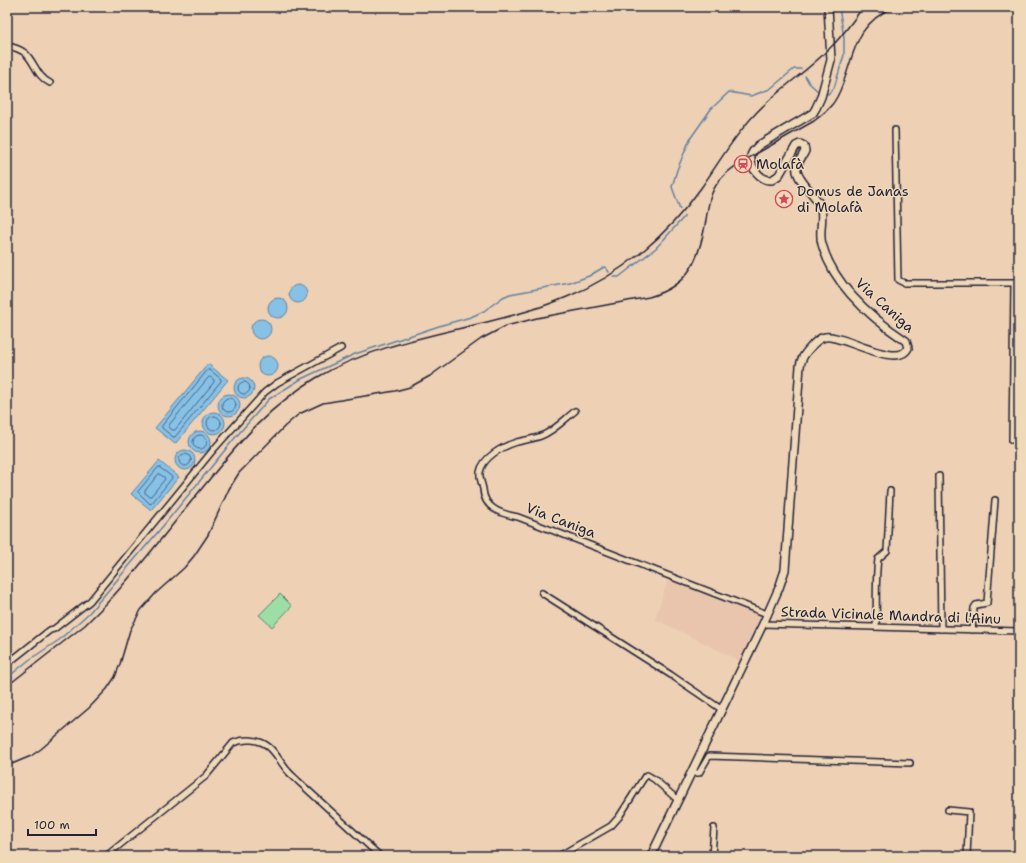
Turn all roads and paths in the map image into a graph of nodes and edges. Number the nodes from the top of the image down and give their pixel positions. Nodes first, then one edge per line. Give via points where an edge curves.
1 (828, 7) edge
2 (7, 46) edge
3 (50, 83) dead end
4 (895, 130) dead end
5 (1016, 283) edge
6 (341, 348) dead end
7 (575, 411) dead end
8 (1012, 440) dead end
9 (939, 476) dead end
10 (890, 491) dead end
11 (995, 500) dead end
12 (542, 593) dead end
13 (767, 614) junction
14 (763, 624) junction
15 (876, 627) junction
16 (941, 629) junction
17 (972, 630) junction
18 (1019, 631) edge
19 (7, 664) edge
20 (721, 709) junction
21 (910, 763) dead end
22 (691, 773) junction
23 (678, 800) junction
24 (948, 810) dead end
25 (714, 828) dead end
26 (106, 856) edge
27 (380, 856) edge
28 (559, 856) edge
29 (651, 856) edge
30 (712, 856) edge
31 (967, 856) edge

1 - 13 street, Via Caniga via 831,60 822,97 812,113 754,149 752,162 762,178 772,180 778,175 796,146 804,146 805,151 797,172 820,205 821,242 829,265 846,288 885,326 906,341 908,348 906,353 900,355 884,353 828,336 815,342 803,356 800,366 785,570
2 - 3 street via 17,48 26,54 43,79
4 - 5 street via 898,280 904,283
5 - 8 street
6 - 19 street via 265,392 214,449 90,601
7 - 13 street, Via Caniga via 542,435 517,442 486,460 479,473 486,501 505,514
9 - 16 street
10 - 15 street via 887,551 878,559 876,578
11 - 17 street via 987,603 976,605 974,608
12 - 20 street
13 - 14 street, Via Caniga
14 - 15 street, Strada Vicinale Mandra di l'Ainu
14 - 20 street, Via Caniga
15 - 16 street, Strada Vicinale Mandra di l'Ainu
16 - 17 street, Strada Vicinale Mandra di l'Ainu
17 - 18 street, Strada Vicinale Mandra di l'Ainu
20 - 22 street, Via Caniga
21 - 22 street via 709,756 699,773
22 - 23 street, Via Caniga
23 - 28 street via 646,775 611,826
23 - 29 street, Via Caniga
24 - 31 street via 969,812
25 - 30 street
26 - 27 street via 206,776 233,743 239,740 259,741 270,747 298,781

